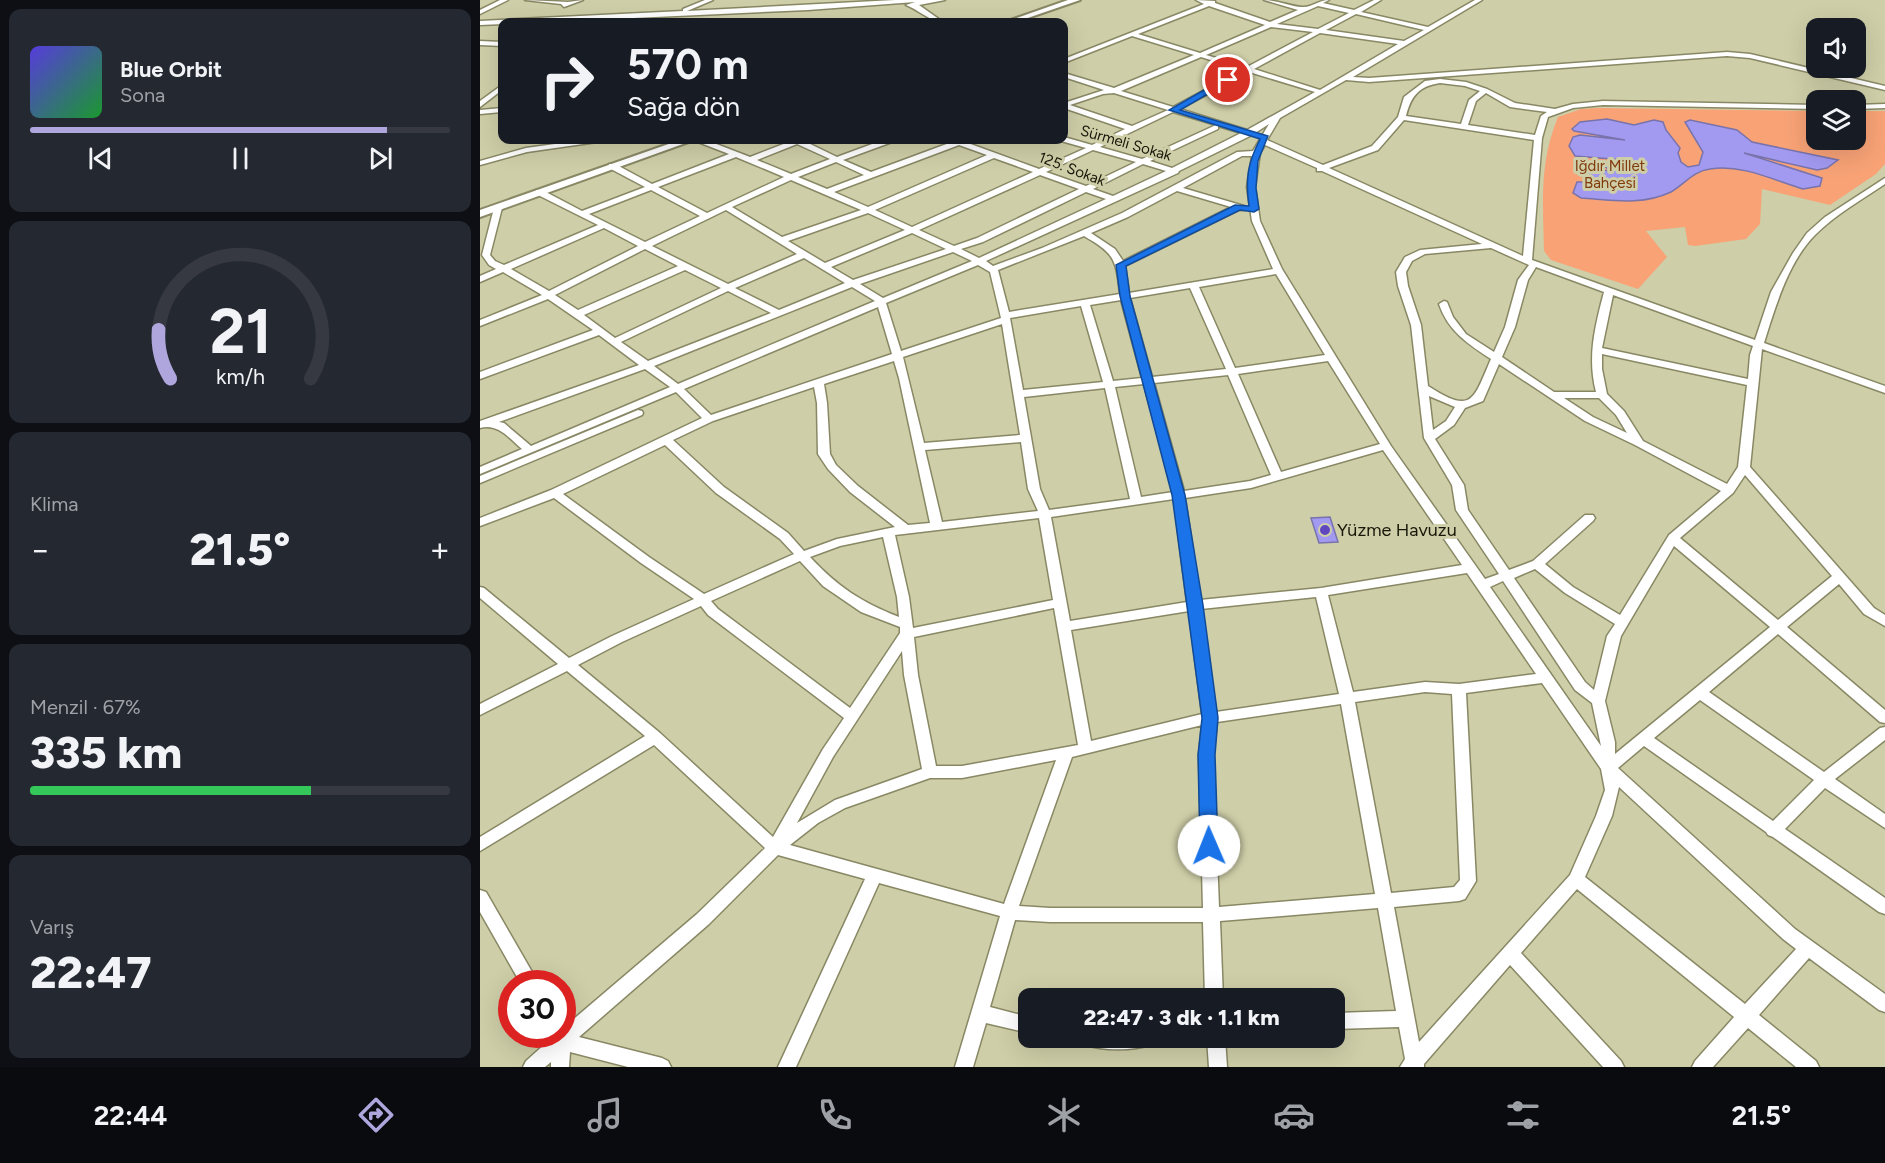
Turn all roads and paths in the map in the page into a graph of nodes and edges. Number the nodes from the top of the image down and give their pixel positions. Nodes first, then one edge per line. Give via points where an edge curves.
1 (505, 0) edge
2 (528, 0) edge
3 (580, 0) edge
4 (710, 0) edge
5 (784, 0) edge
6 (922, 0) edge
7 (942, 0) edge
8 (1076, 0) edge
9 (1088, 0) edge
10 (1199, 0) edge
11 (1220, 0) edge
12 (1267, 0) edge
13 (1326, 0) edge
14 (1378, 0) edge
15 (1479, 0) edge
16 (566, 2) edge
17 (894, 2) edge
18 (916, 3) edge
19 (1211, 3) junction
20 (1318, 4) junction
21 (780, 9) junction
22 (1306, 9) junction
23 (480, 12) edge
24 (1356, 12) junction
25 (674, 15) junction
26 (555, 18) edge
27 (602, 18) edge
28 (664, 18) edge
29 (935, 18) edge
30 (1021, 18) edge
31 (1036, 18) edge
32 (498, 24) edge
33 (480, 25) edge
34 (1272, 25) junction
35 (498, 26) edge
36 (1429, 28) junction
37 (1322, 32) junction
38 (1134, 35) junction
39 (1404, 43) junction
40 (480, 44) edge
41 (498, 44) edge
42 (1202, 56) junction
43 (1068, 60) edge
44 (1246, 70) junction
45 (1068, 76) edge
46 (1346, 78) junction
47 (1068, 82) edge
48 (1885, 88) edge
49 (498, 90) edge
50 (1485, 90) junction
51 (1114, 91) junction
52 (1102, 92) junction
53 (1321, 92) junction
54 (480, 95) edge
55 (491, 96) junction
56 (480, 105) edge
57 (1068, 105) edge
58 (1866, 106) edge
59 (1885, 106) edge
60 (1068, 107) edge
61 (1806, 107) edge
62 (498, 110) edge
63 (1171, 111) junction
64 (1555, 111) junction
65 (480, 112) edge
66 (1277, 116) junction
67 (1402, 118) junction
68 (1464, 126) junction
69 (1215, 127) junction
70 (1132, 129) junction
71 (1538, 138) junction
72 (1068, 140) edge
73 (1253, 140) junction
74 (569, 144) edge
75 (662, 144) edge
76 (677, 144) edge
77 (711, 144) edge
78 (789, 144) edge
79 (806, 144) edge
80 (878, 144) edge
81 (950, 144) edge
82 (969, 144) edge
83 (1091, 148) junction
84 (736, 154) junction
85 (994, 155) junction
86 (750, 160) junction
87 (835, 160) junction
88 (1141, 162) junction
89 (480, 163) edge
90 (612, 166) junction
91 (1320, 169) junction
92 (1039, 171) junction
93 (1177, 172) junction
94 (870, 175) junction
95 (790, 177) junction
96 (1885, 180) edge
97 (649, 188) junction
98 (1087, 189) junction
99 (1179, 189) junction
100 (539, 192) junction
101 (826, 192) junction
102 (1113, 199) junction
103 (726, 207) junction
104 (1238, 207) junction
105 (498, 208) junction
106 (480, 209) edge
107 (1254, 209) junction
108 (868, 210) junction
109 (480, 214) edge
110 (581, 214) junction
111 (706, 216) junction
112 (603, 226) junction
113 (913, 230) junction
114 (1084, 232) junction
115 (782, 240) junction
116 (644, 246) junction
117 (1489, 246) junction
118 (954, 249) junction
119 (805, 254) junction
120 (1530, 262) junction
121 (986, 265) junction
122 (1121, 265) junction
123 (686, 266) junction
124 (825, 266) junction
125 (502, 268) junction
126 (1278, 271) junction
127 (480, 279) edge
128 (854, 283) junction
129 (1194, 286) junction
130 (727, 288) junction
131 (1609, 291) junction
132 (549, 295) junction
133 (1125, 296) junction
134 (882, 304) junction
135 (1085, 304) junction
136 (1444, 304) dead end
137 (577, 314) junction
138 (778, 314) junction
139 (1005, 318) junction
140 (480, 323) edge
141 (600, 331) junction
142 (614, 342) junction
143 (1760, 346) junction
144 (1596, 350) junction
145 (897, 355) junction
146 (1332, 357) junction
147 (1497, 361) junction
148 (645, 366) junction
149 (1232, 371) junction
150 (480, 376) edge
151 (818, 381) junction
152 (1148, 381) junction
153 (1752, 383) junction
154 (1109, 385) junction
155 (1423, 387) junction
156 (1885, 390) edge
157 (680, 391) junction
158 (1019, 394) junction
159 (1552, 395) junction
160 (1602, 395) junction
161 (1461, 405) junction
162 (709, 419) junction
163 (482, 421) edge
164 (1024, 438) junction
165 (1429, 438) junction
166 (665, 439) junction
167 (1639, 443) junction
168 (1386, 446) junction
169 (919, 447) junction
170 (529, 450) junction
171 (1744, 467) junction
172 (480, 471) edge
173 (1278, 477) junction
174 (480, 480) edge
175 (1729, 490) junction
176 (555, 493) junction
177 (1179, 495) junction
178 (1136, 501) junction
179 (1044, 512) junction
180 (1589, 518) dead end
181 (480, 522) edge
182 (937, 527) junction
183 (905, 529) junction
184 (888, 532) junction
185 (1673, 538) junction
186 (804, 555) junction
187 (1537, 564) junction
188 (1471, 568) junction
189 (1506, 576) junction
190 (1839, 577) junction
191 (1482, 585) junction
192 (480, 591) edge
193 (1321, 592) junction
194 (703, 599) junction
195 (1060, 603) junction
196 (1196, 605) junction
197 (1885, 621) edge
198 (1622, 622) junction
199 (1065, 626) junction
200 (1779, 628) junction
201 (906, 629) junction
202 (568, 664) junction
203 (1546, 678) junction
204 (1459, 689) junction
205 (1700, 692) junction
206 (1347, 697) junction
207 (1598, 701) junction
208 (480, 710) edge
209 (851, 716) junction
210 (1210, 718) junction
211 (1885, 718) edge
212 (1885, 732) edge
213 (655, 737) junction
214 (1643, 738) junction
215 (1085, 746) junction
216 (1066, 753) junction
217 (1608, 768) junction
218 (930, 772) junction
219 (1824, 780) junction
220 (1885, 822) edge
221 (1773, 831) junction
222 (480, 845) edge
223 (774, 849) junction
224 (874, 876) junction
225 (1576, 879) junction
226 (480, 897) edge
227 (1383, 900) junction
228 (1885, 907) edge
229 (1009, 912) junction
230 (1211, 915) junction
231 (1808, 947) junction
232 (1510, 953) junction
233 (522, 970) edge
234 (1214, 988) edge
235 (1885, 1004) edge
236 (979, 1013) junction
237 (1746, 1017) junction
238 (1406, 1019) junction
239 (1345, 1021) edge
240 (1018, 1022) edge
241 (576, 1026) edge
242 (576, 1042) edge
243 (552, 1048) edge
244 (561, 1048) edge
245 (1217, 1048) edge
246 (1413, 1066) edge
247 (532, 1067) edge
248 (560, 1067) edge
249 (662, 1067) edge
250 (787, 1067) edge
251 (964, 1067) edge
252 (1218, 1067) edge
253 (1615, 1067) edge
254 (1701, 1067) edge
255 (1810, 1067) edge

1 - 23 street
2 - 16 street
3 - 16 street
4 - 25 street
5 - 21 street
6 - 18 street
7 - 18 street
8 - 30 highway
9 - 31 highway
10 - 19 street
11 - 19 street
12 - 22 street
13 - 20 street
14 - 24 street
15 - 36 street
16 - 26 street
17 - 18 street
17 - 21 street
17 - 25 street via 723,18
18 - 29 street
19 - 34 street
19 - 38 street
20 - 22 street
20 - 24 street
21 - 25 street
22 - 34 street
24 - 36 street
24 - 37 street
25 - 27 street
25 - 28 street
32 - 33 street
33 - 35 street
34 - 37 street
34 - 42 street
36 - 39 street
37 - 39 street
37 - 44 street
38 - 42 street
38 - 43 street
39 - 46 street
40 - 41 street
42 - 44 street
42 - 51 street
44 - 53 street
44 - 63 street
45 - 51 street
46 - 48 street via 1369,80 1727,54
46 - 53 street
47 - 52 street
49 - 55 street
50 - 64 street via 1513,105
50 - 67 street via 1440,81 1425,83 1407,99
50 - 68 street via 1473,100
51 - 52 street
51 - 63 street
52 - 57 street
52 - 63 street
53 - 66 street
54 - 55 street
55 - 56 street
58 - 59 street
60 - 70 street
61 - 64 street via 1603,103
62 - 65 street
63 - 69 street
63 - 70 street
63 - 73 street
64 - 71 street via 1545,117
66 - 73 street
66 - 73 street
67 - 68 street
67 - 91 street via 1374,148
68 - 71 street
69 - 73 street
69 - 88 street
70 - 83 street
71 - 120 street
72 - 83 street, Sürmeli Sokak
73 - 91 street
73 - 93 street
73 - 99 street via 1240,154
73 - 107 street
74 - 89 street via 526,150
75 - 106 highway
76 - 90 highway
77 - 84 street
78 - 86 street
79 - 87 street
80 - 87 street
81 - 94 street
82 - 85 street, 125. Sokak
83 - 88 street, Sürmeli Sokak
83 - 92 street
84 - 86 street
84 - 97 street
85 - 92 street, 125. Sokak
85 - 108 street
86 - 95 street
87 - 94 street
87 - 95 street
88 - 93 street, Sürmeli Sokak
88 - 98 street
90 - 97 street
90 - 100 highway
91 - 117 street
92 - 98 street, 125. Sokak
92 - 113 street
93 - 102 street
93 - 121 street
94 - 101 street
95 - 101 street
95 - 103 street
96 - 143 street via 1810,235 1776,292
97 - 110 street
97 - 111 street
98 - 102 street, 125. Sokak
98 - 118 street
99 - 104 street
99 - 114 street
100 - 105 highway
100 - 110 street
101 - 108 street
102 - 121 street
103 - 111 street
103 - 115 street
104 - 107 street
104 - 122 street
105 - 109 highway
105 - 125 street via 486,255
107 - 126 street
108 - 113 street
108 - 115 street
110 - 112 street
111 - 116 street
112 - 116 street
112 - 125 street
113 - 118 street
113 - 124 street
114 - 121 street
114 - 122 street via 1116,252
115 - 119 street
116 - 123 street
116 - 132 street
117 - 120 street
117 - 155 street via 1423,252 1408,259 1403,268 1402,286 1416,325
118 - 121 street
118 - 128 street
119 - 124 street
119 - 130 street
120 - 131 street
120 - 147 street
121 - 134 street
121 - 139 street
122 - 133 street
123 - 130 street
123 - 137 street
124 - 128 street
125 - 127 street
125 - 132 street
126 - 129 street
126 - 146 street
128 - 134 street
128 - 138 street
129 - 133 street
129 - 149 street
130 - 138 street
130 - 142 street
131 - 143 street
131 - 144 street
132 - 137 street
132 - 140 street
133 - 135 street
133 - 152 street
134 - 145 street
134 - 157 street
135 - 139 street
135 - 154 street
136 - 147 street via 1448,317 1463,336
137 - 141 street
138 - 148 street
139 - 145 street
139 - 158 street
141 - 142 street
141 - 150 street
142 - 148 street
143 - 153 street
143 - 156 street
144 - 153 street
144 - 160 street via 1596,376
145 - 151 street
145 - 169 street
146 - 149 street
146 - 168 street
147 - 159 street
147 - 161 street via 1479,399
148 - 157 street
148 - 163 street
149 - 152 street
149 - 173 street
151 - 162 street
151 - 183 street via 824,454 854,489
152 - 154 street
152 - 177 street
153 - 171 street
154 - 158 street
154 - 178 street
155 - 161 street via 1444,401
155 - 165 street
157 - 162 street
157 - 170 street
157 - 174 street
158 - 164 street
159 - 160 street
159 - 167 street via 1589,419
160 - 167 street via 1620,413
161 - 165 street via 1450,423
162 - 166 street
163 - 170 street via 500,425
164 - 169 street
164 - 179 street via 1034,489
165 - 189 street via 1458,485 1462,510
166 - 176 street
166 - 186 street via 720,490
167 - 175 street
168 - 173 street
168 - 188 street
169 - 182 street
170 - 172 street
171 - 175 street
171 - 190 street
173 - 177 street
175 - 185 street
176 - 181 street
176 - 194 street
177 - 178 street
177 - 196 street
178 - 179 street
179 - 182 street
179 - 195 street
180 - 187 street
182 - 183 street
183 - 184 street
184 - 186 street
184 - 201 street
185 - 198 street
185 - 200 street
186 - 194 street
186 - 201 street via 827,583
187 - 189 street
187 - 198 street via 1569,590
188 - 191 street
188 - 193 street
189 - 191 street
189 - 207 street via 1584,691
190 - 197 street via 1869,611
190 - 200 street
191 - 203 street
192 - 202 street
193 - 196 street
193 - 206 street
194 - 202 street
194 - 209 street via 712,612
195 - 199 street
195 - 201 street
196 - 199 street
196 - 210 street
198 - 207 street via 1614,636
199 - 215 street
200 - 205 street
200 - 211 street
201 - 209 street
201 - 218 street
202 - 208 street
202 - 213 street
203 - 204 street
203 - 217 street
204 - 206 street via 1425,687
204 - 227 street via 1468,881 1459,894
205 - 214 street
205 - 219 street
206 - 210 street
206 - 227 street
207 - 217 street via 1608,742
209 - 223 street
210 - 215 street
210 - 230 street via 1206,755
212 - 219 street
213 - 222 street
213 - 223 street
214 - 217 street
214 - 221 street
215 - 216 street
216 - 218 street via 962,772
216 - 229 street
217 - 225 street via 1612,790
217 - 231 street via 1705,859
218 - 223 street via 840,804
219 - 220 street
219 - 221 street
221 - 228 street
223 - 224 street
223 - 241 street via 703,919
224 - 229 street
224 - 250 street
225 - 232 street
225 - 237 street
226 - 233 street
227 - 230 street
227 - 238 street
229 - 230 street
229 - 236 street
230 - 234 street
231 - 235 street
231 - 237 street
232 - 246 street
232 - 253 street
236 - 240 street
236 - 251 street
237 - 254 street
237 - 255 street
238 - 239 street
238 - 246 street
242 - 249 street
243 - 247 street
244 - 248 street
245 - 252 street

